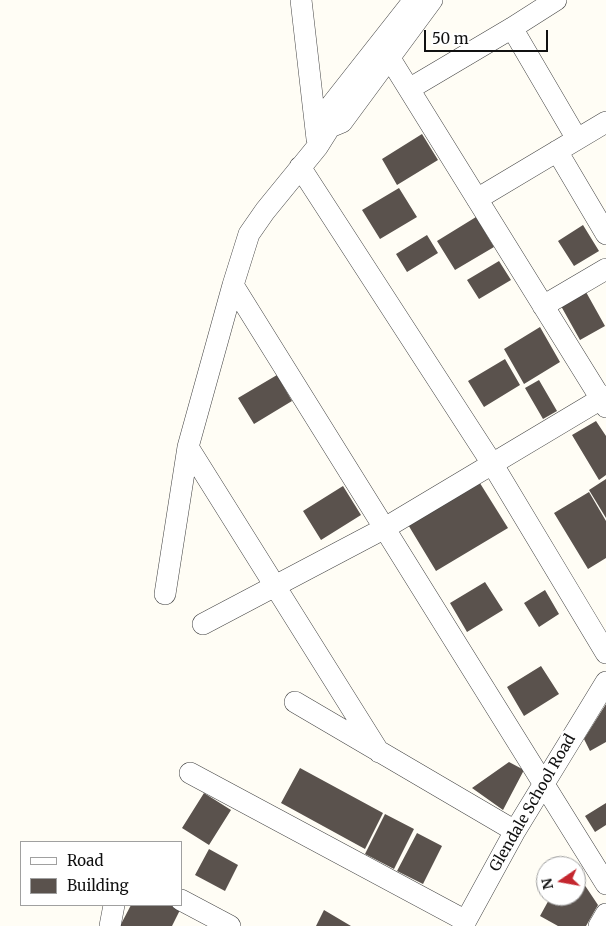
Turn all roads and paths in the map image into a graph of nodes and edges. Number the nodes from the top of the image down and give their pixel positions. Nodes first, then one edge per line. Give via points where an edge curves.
1 (301, 0) edge
2 (414, 0) edge
3 (432, 0) edge
4 (556, 0) edge
5 (512, 28) junction
6 (389, 57) junction
7 (409, 89) junction
8 (606, 122) edge
9 (330, 127) junction
10 (577, 138) junction
11 (318, 146) junction
12 (557, 151) junction
13 (300, 167) junction
14 (477, 198) junction
15 (606, 234) edge
16 (606, 269) edge
17 (233, 285) junction
18 (543, 306) junction
19 (604, 400) edge
20 (188, 447) junction
21 (493, 465) junction
22 (385, 528) junction
23 (275, 587) junction
24 (165, 594) dead end
25 (203, 624) dead end
26 (606, 654) edge
27 (606, 682) edge
28 (294, 702) dead end
29 (379, 752) junction
30 (190, 772) dead end
31 (544, 784) junction
32 (515, 831) junction
33 (606, 884) edge
34 (182, 901) edge
35 (114, 906) edge
36 (606, 914) edge
37 (464, 924) edge
38 (110, 926) edge
39 (230, 926) edge
40 (599, 926) edge

1 - 11 street
2 - 9 street via 329,108
3 - 6 street
4 - 5 street
5 - 7 street
5 - 10 street
6 - 7 street
6 - 9 street via 342,122
7 - 14 street
8 - 10 street
9 - 11 street
10 - 12 street
11 - 13 street
12 - 14 street
12 - 15 street
13 - 17 street via 249,234
13 - 21 street
14 - 18 street
16 - 18 street
17 - 20 street
17 - 22 street
18 - 19 street
19 - 21 street
20 - 23 street
20 - 24 street
21 - 22 street
21 - 26 street
22 - 23 street
22 - 31 street
23 - 25 street
23 - 29 street
27 - 31 street, Glendale School Road
28 - 29 street
29 - 32 street
30 - 37 street
31 - 32 street, Glendale School Road
31 - 33 street
32 - 37 street, Glendale School Road
34 - 39 street
35 - 38 street
36 - 40 street

